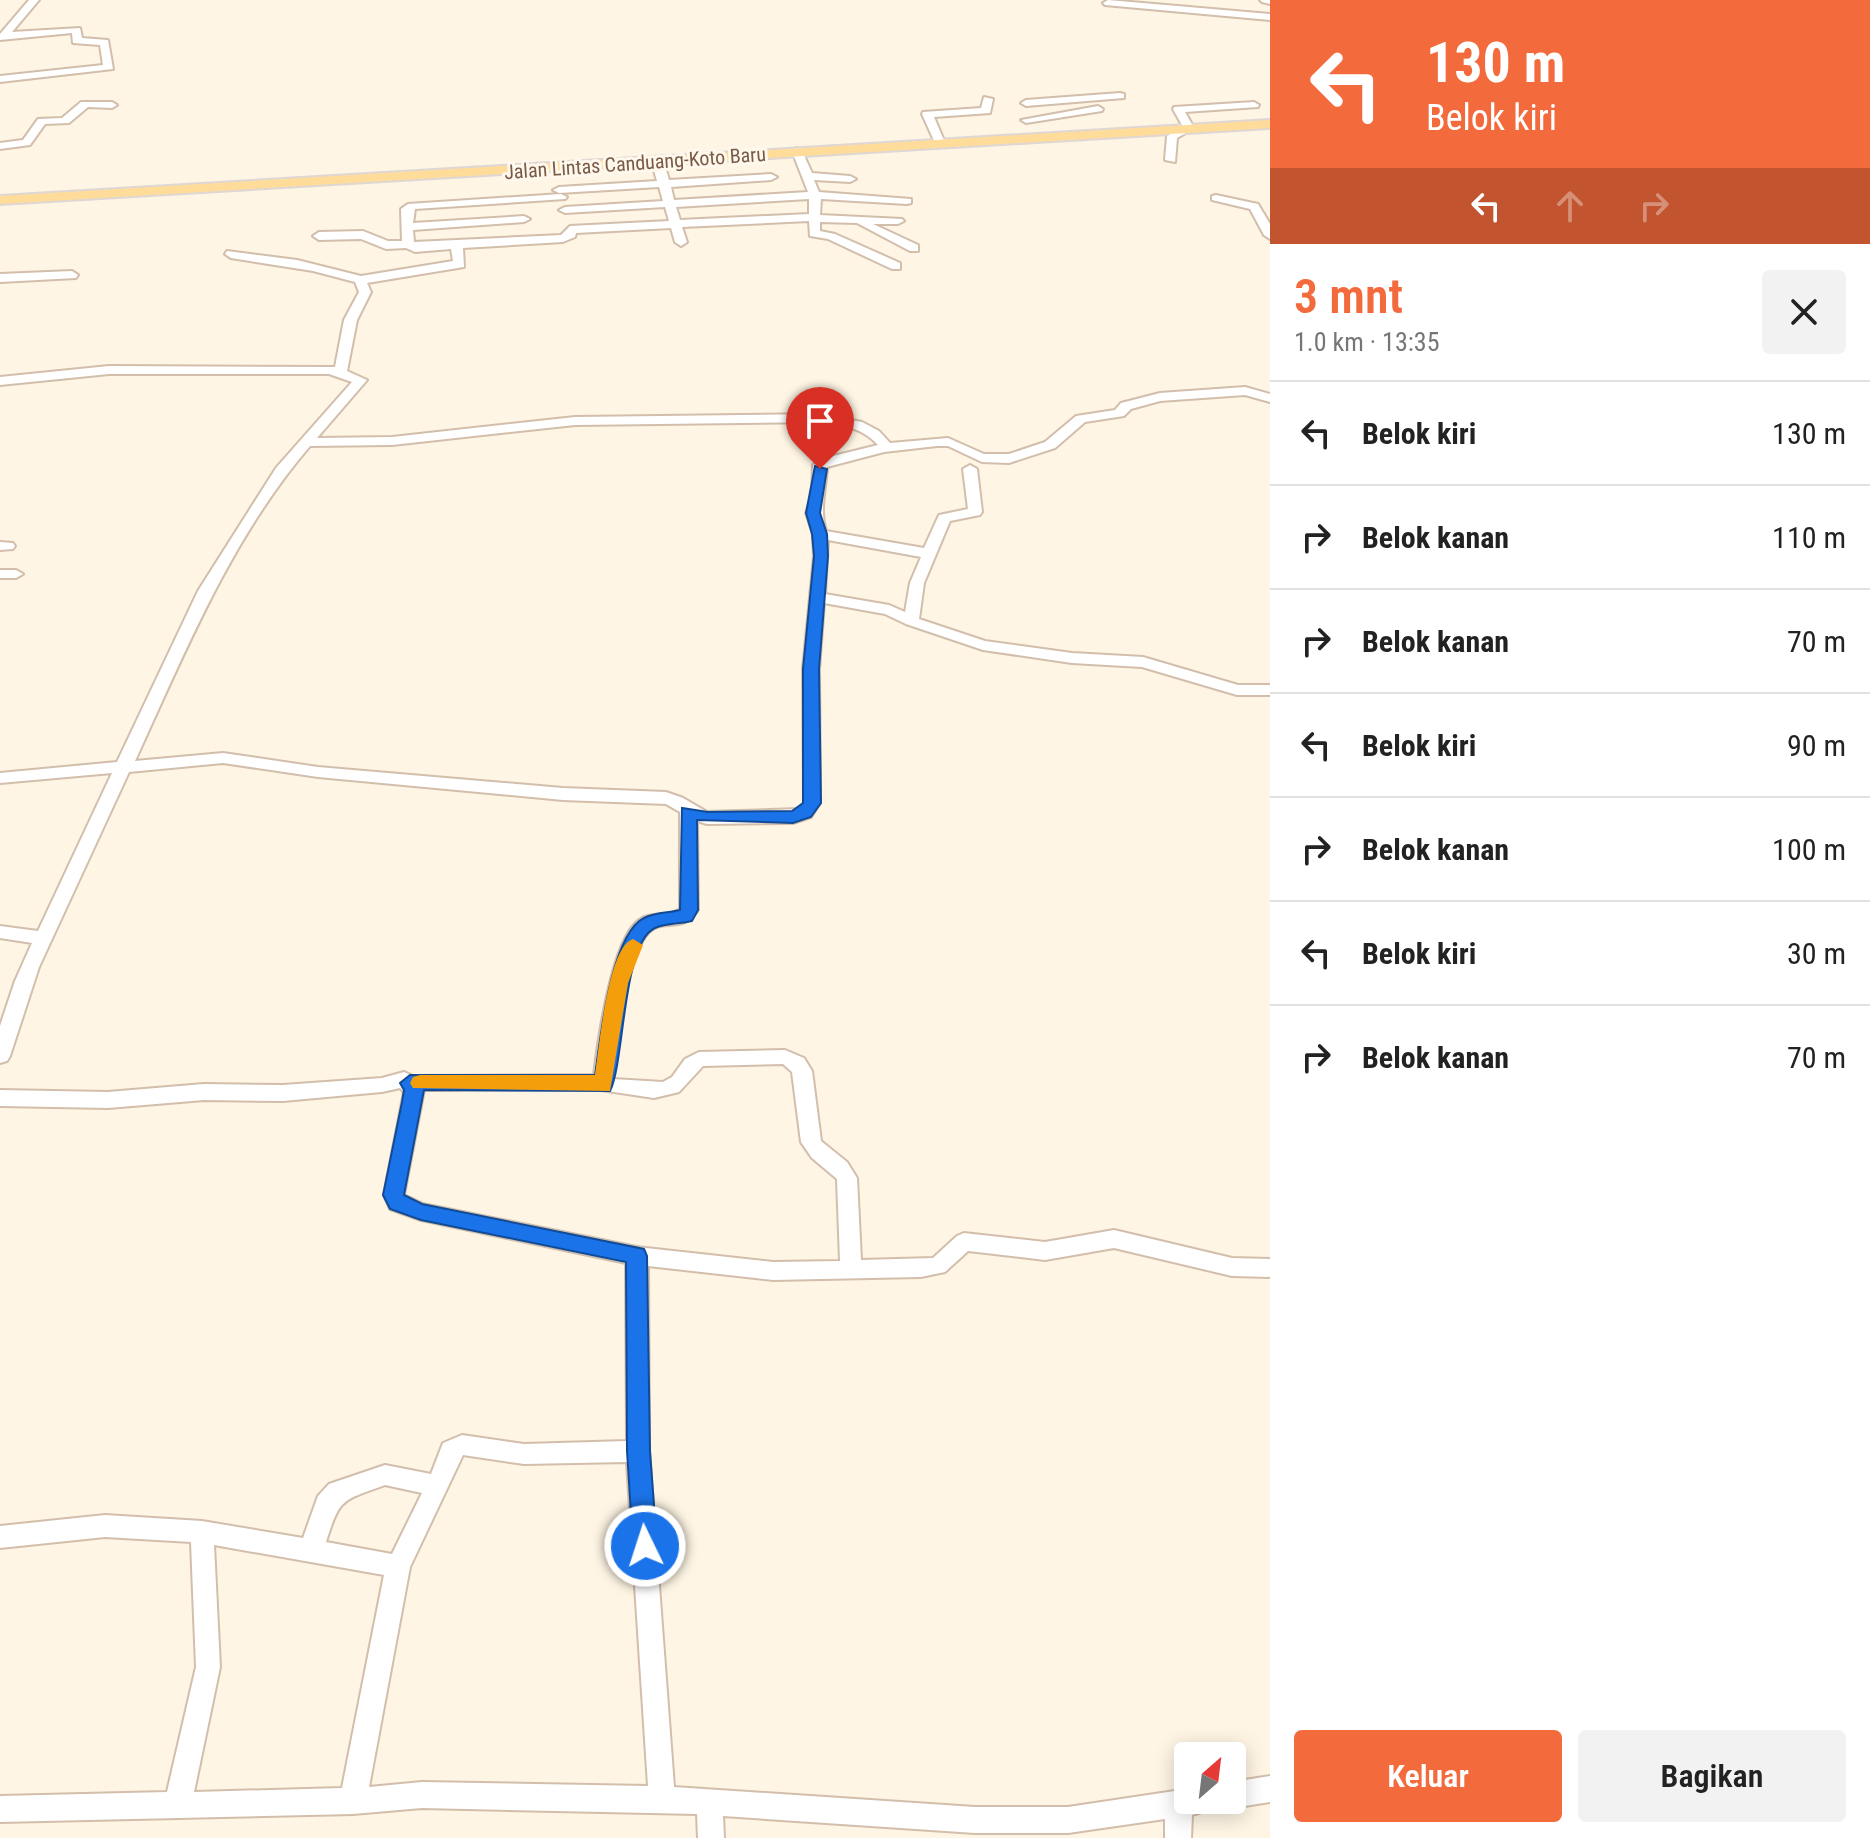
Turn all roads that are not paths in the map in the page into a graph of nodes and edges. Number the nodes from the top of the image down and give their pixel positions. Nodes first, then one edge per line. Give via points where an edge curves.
1 (34, 0) edge
2 (1108, 3) dead end
3 (1270, 17) edge
4 (2, 38) edge
5 (0, 79) edge
6 (1120, 96) dead end
7 (988, 99) dead end
8 (112, 105) dead end
9 (1254, 105) dead end
10 (1098, 109) dead end
11 (1026, 120) junction
12 (1270, 124) edge
13 (1188, 128) junction
14 (1026, 138) junction
15 (940, 143) junction
16 (0, 146) edge
17 (797, 151) junction
18 (757, 154) junction
19 (1171, 160) dead end
20 (658, 163) junction
21 (555, 169) junction
22 (807, 176) junction
23 (771, 177) junction
24 (850, 179) dead end
25 (662, 184) junction
26 (560, 193) junction
27 (815, 195) junction
28 (781, 197) junction
29 (1216, 198) dead end
30 (752, 199) junction
31 (0, 200) edge
32 (519, 200) junction
33 (907, 201) dead end
34 (670, 204) junction
35 (1254, 206) junction
36 (1270, 207) edge
37 (565, 210) junction
38 (817, 216) junction
39 (756, 218) junction
40 (854, 218) junction
41 (524, 219) junction
42 (898, 221) dead end
43 (676, 223) junction
44 (631, 226) junction
45 (408, 227) junction
46 (570, 230) junction
47 (1270, 235) edge
48 (319, 236) dead end
49 (530, 240) junction
50 (681, 242) dead end
51 (636, 243) dead end
52 (408, 244) junction
53 (456, 245) junction
54 (914, 248) dead end
55 (231, 254) dead end
56 (896, 266) dead end
57 (72, 275) dead end
58 (0, 278) edge
59 (360, 280) junction
60 (341, 371) junction
61 (0, 381) edge
62 (1270, 398) edge
63 (309, 442) junction
64 (886, 447) junction
65 (970, 469) dead end
66 (820, 534) junction
67 (931, 554) junction
68 (817, 597) junction
69 (911, 621) junction
70 (1270, 690) edge
71 (124, 766) junction
72 (0, 778) edge
73 (688, 812) junction
74 (0, 932) edge
75 (44, 938) junction
76 (0, 1056) edge
77 (410, 1083) junction
78 (603, 1085) junction
79 (0, 1098) edge
80 (637, 1256) junction
81 (1270, 1268) edge
82 (851, 1269) junction
83 (638, 1451) junction
84 (438, 1486) junction
85 (202, 1532) junction
86 (0, 1537) edge
87 (311, 1551) junction
88 (398, 1566) junction
89 (1270, 1789) edge
90 (1246, 1793) edge
91 (662, 1799) junction
92 (353, 1801) junction
93 (710, 1802) junction
94 (178, 1803) junction
95 (1174, 1804) edge
96 (0, 1809) edge
97 (1187, 1814) edge
98 (711, 1838) edge
99 (1178, 1838) edge

1 - 4 street
2 - 3 street
4 - 5 street via 77,30 77,41 104,42 109,67
6 - 11 street via 1026,98
7 - 15 street via 986,111 927,114
8 - 16 street via 85,104 65,121 42,121 26,143
9 - 13 street via 1178,109
10 - 11 street
11 - 14 street
12 - 13 main road, Jalan Lintas Canduang-Koto Baru
13 - 14 main road, Jalan Lintas Canduang-Koto Baru
13 - 19 street via 1172,136
14 - 15 main road, Jalan Lintas Canduang-Koto Baru
15 - 17 main road, Jalan Lintas Canduang-Koto Baru
17 - 18 main road, Jalan Lintas Canduang-Koto Baru
17 - 22 street
18 - 20 main road, Jalan Lintas Canduang-Koto Baru
18 - 23 street
20 - 21 main road, Jalan Lintas Canduang-Koto Baru
20 - 25 street
21 - 26 street
21 - 31 main road, Jalan Lintas Canduang-Koto Baru
22 - 24 street
22 - 27 street
23 - 25 street
23 - 28 street
25 - 26 street
25 - 34 street
26 - 32 street
26 - 37 street
27 - 28 street
27 - 33 street
27 - 38 street
28 - 30 street
29 - 35 street
30 - 34 street
30 - 39 street
32 - 41 street
32 - 45 street via 412,206 407,209
34 - 37 street
34 - 43 street
35 - 36 street
35 - 47 street
37 - 46 street
38 - 39 street
38 - 40 street
38 - 56 street via 814,234 831,236
39 - 43 street
40 - 42 street
40 - 54 street
41 - 45 street
41 - 49 street
43 - 44 street
43 - 50 street
44 - 46 street
44 - 51 street
45 - 52 street
46 - 49 street via 567,238
48 - 52 street via 363,235 382,244
49 - 53 street
52 - 53 street
53 - 59 street via 460,264
55 - 59 street
57 - 58 street
59 - 60 street via 365,292 346,334
60 - 61 street via 109,370
60 - 63 street via 360,380
62 - 64 street via 1245,391 1133,403 1119,413 1081,419 1074,431 1044,448 1005,459 982,458 945,441
63 - 64 street via 392,441 575,421 819,418 855,424
63 - 71 street via 281,471 205,591
64 - 66 street via 820,465 813,513
65 - 67 street via 975,512 944,518
66 - 67 street
66 - 68 street
67 - 69 street via 917,583
68 - 69 street via 875,607
68 - 73 street via 811,669 812,803 793,817 707,818
69 - 70 street via 983,645 1143,662 1237,690
71 - 72 street
71 - 73 street via 223,758 363,776 666,798 677,800
71 - 75 street
73 - 78 street via 689,910 686,916 650,922 639,931 619,983
74 - 75 street
75 - 76 street via 14,1001
77 - 78 street
77 - 79 street via 404,1079 283,1093 204,1092 108,1100
77 - 80 street via 414,1090 394,1195 397,1203
78 - 82 street via 660,1091 678,1083 699,1059 785,1057 797,1063 811,1142 847,1178
80 - 82 street via 773,1271
80 - 83 street
81 - 82 street via 1232,1267 1114,1239 1045,1251 964,1242 938,1266
83 - 84 street via 524,1454 455,1445
83 - 91 street
84 - 87 street via 385,1475 337,1492 326,1504
84 - 88 street
85 - 86 street via 105,1526
85 - 87 street
85 - 94 street via 208,1667
87 - 88 street
88 - 92 street
89 - 90 street
91 - 92 street via 422,1795
91 - 93 street
92 - 94 street
93 - 95 street via 975,1820 1068,1820
93 - 98 street
94 - 96 street
97 - 99 street

